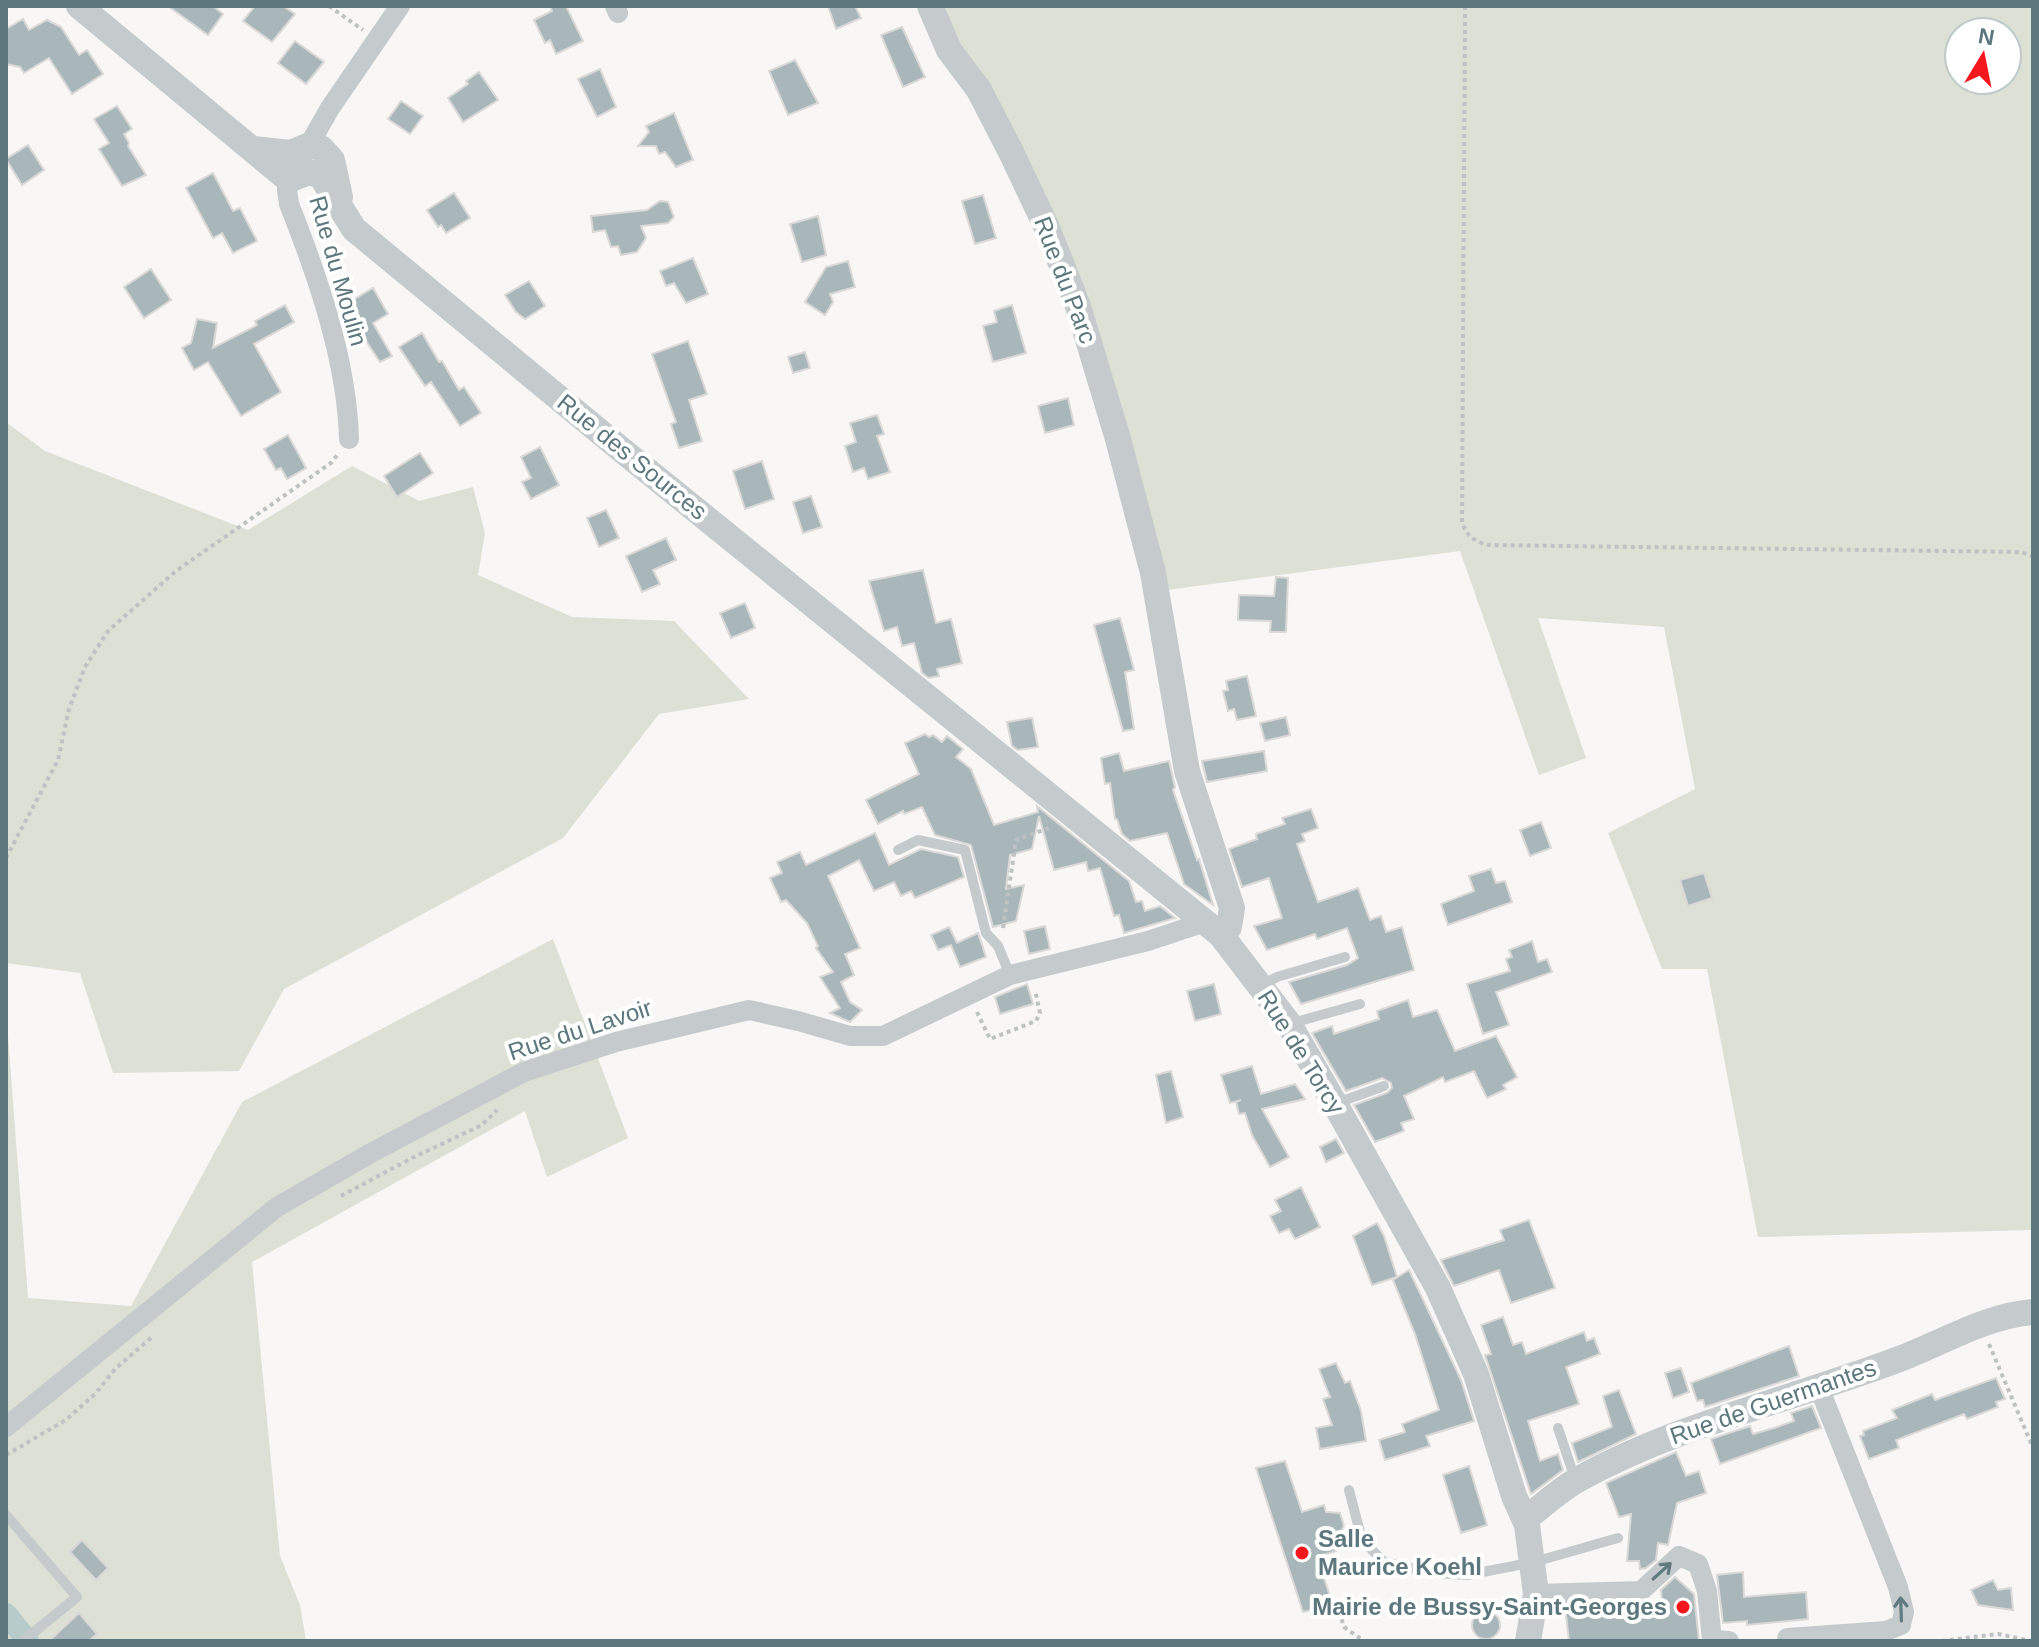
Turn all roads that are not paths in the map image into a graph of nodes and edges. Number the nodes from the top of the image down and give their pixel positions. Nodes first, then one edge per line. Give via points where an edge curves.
1 (79, 6) edge
2 (400, 6) edge
3 (930, 6) edge
4 (310, 145) junction
5 (253, 149) junction
6 (289, 180) junction
7 (344, 213) junction
8 (349, 439) road end
9 (927, 697) joint
10 (898, 850) dead end
11 (1213, 929) junction
12 (1345, 957) dead end
13 (1010, 975) junction
14 (1260, 986) junction
15 (1360, 1004) dead end
16 (1289, 1024) junction
17 (1384, 1086) dead end
18 (1335, 1104) junction
19 (2033, 1312) edge
20 (1818, 1385) junction
21 (6, 1427) edge
22 (1558, 1428) dead end
23 (1576, 1480) junction
24 (1349, 1490) dead end
25 (6, 1515) edge
26 (1525, 1519) junction
27 (1618, 1538) dead end
28 (1534, 1562) junction
29 (1536, 1594) junction
30 (27, 1638) edge
31 (1528, 1641) edge
32 (1729, 1641) edge
33 (1787, 1641) edge

1 - 5 street
2 - 4 street, Rue du Moulin
3 - 11 street, Rue du Parc via 949,50 979,90 1011,152 1077,303 1153,573 1187,771 1232,908 1229,927
4 - 5 street via 290,153
4 - 6 street, Rue du Moulin
4 - 7 street, Rue des Sources via 332,160
5 - 6 street
6 - 7 street, Rue des Sources via 309,172 321,176
6 - 8 street, Rue du Moulin via 289,204 327,312
7 - 9 street, Rue des Sources via 366,239
9 - 11 street, Rue de Torcy
10 - 13 lane via 918,840 965,850 986,933
11 - 13 street, Rue du Lavoir
11 - 14 street, Rue de Torcy
12 - 14 lane
13 - 21 street, Rue du Lavoir via 883,1036 850,1036 749,1010 616,1042 524,1072 277,1207
14 - 16 street, Rue de Torcy
15 - 16 lane
16 - 18 street, Rue de Torcy
17 - 18 lane
18 - 26 street, Rue de Torcy via 1438,1288 1476,1374
19 - 20 street, Rue de Guermantes via 1981,1323 1902,1358
20 - 23 street, Rue de Guermantes via 1648,1444
33 -> 20 street via 1886,1631 1901,1625 1904,1612
22 - 23 lane
23 - 26 street, Rue de Guermantes
24 - 28 lane via 1362,1540 1384,1562 1450,1575
25 - 30 lane via 77,1597
26 - 28 street, Rue de Torcy
27 - 28 lane
28 - 29 street, Rue de Torcy
29 - 31 street, Rue de Torcy
29 -> 32 street via 1641,1591 1679,1556 1698,1564 1712,1640

